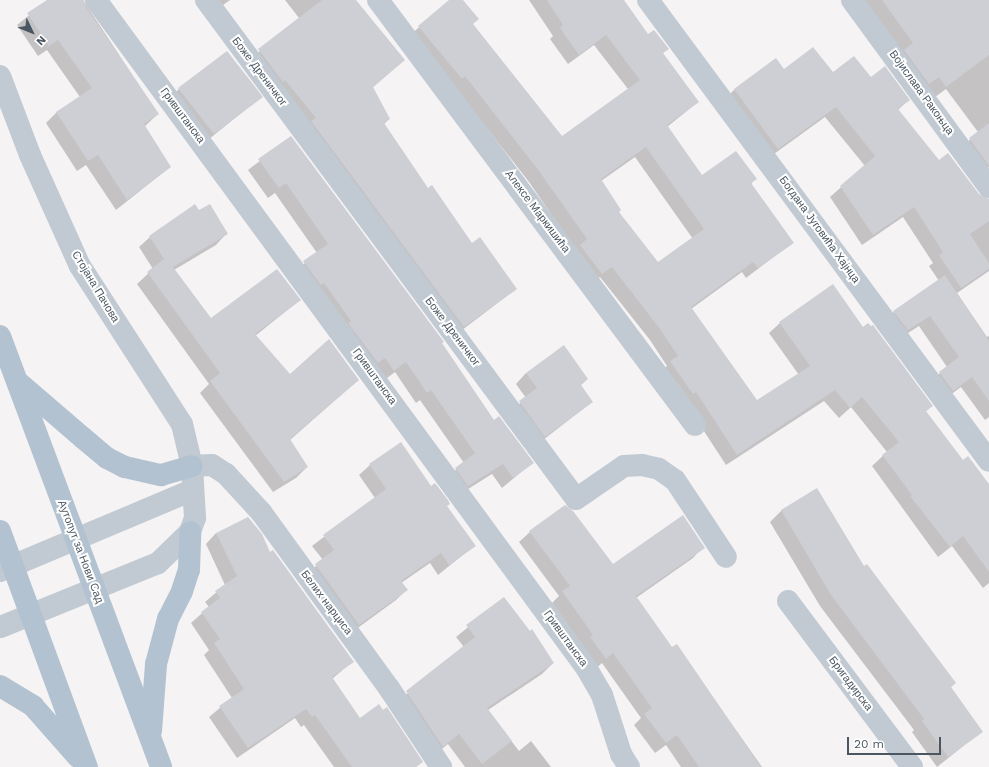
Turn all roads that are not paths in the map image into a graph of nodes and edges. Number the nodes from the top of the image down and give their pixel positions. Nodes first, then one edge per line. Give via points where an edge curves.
1 (96, 0) edge
2 (206, 0) edge
3 (378, 0) edge
4 (648, 0) edge
5 (852, 0) edge
6 (0, 76) edge
7 (989, 186) edge
8 (0, 336) edge
9 (16, 380) junction
10 (695, 425) dead end
11 (989, 461) edge
12 (192, 466) junction
13 (193, 490) junction
14 (0, 531) edge
15 (190, 532) junction
16 (75, 540) junction
17 (726, 557) dead end
18 (6, 569) edge
19 (94, 589) junction
20 (788, 601) dead end
21 (30, 614) junction
22 (0, 627) edge
23 (0, 686) edge
24 (151, 739) junction
25 (87, 767) edge
26 (161, 767) edge
27 (441, 767) edge
28 (629, 767) edge
29 (912, 767) edge

1 - 28 street, Гривштанска via 587,669 602,695 621,754
2 - 17 street, Боже Дреничког via 576,499 624,466 642,465 659,469 675,480
3 - 10 street, Алексе Маркишића
4 - 11 street, Богдана Југовића Хајнца
5 - 7 street, Војислава Ракоњца
6 - 12 street, Стојана Пачова via 30,155 80,266 175,410 186,434
8 - 9 main road, Аутопут за Нови Сад
9 - 12 main road via 107,458 125,467 161,475
9 - 16 main road, Аутопут за Нови Сад
12 - 13 street, Стојана Пачова
12 - 27 street, Белих нарциса via 212,465 226,474 261,512 388,688
13 - 15 street, Стојана Пачова via 194,518
13 - 16 street
14 - 18 main road
15 - 19 street via 158,563
15 - 24 main road via 189,570 168,619 156,664
16 - 18 street
16 - 19 main road, Аутопут за Нови Сад
18 - 21 main road
19 - 21 street
19 - 24 main road, Аутопут за Нови Сад
20 - 29 street, Бригадирска
21 - 22 street
21 - 25 main road
23 - 25 main road via 33,706
24 - 26 main road, Аутопут за Нови Сад

